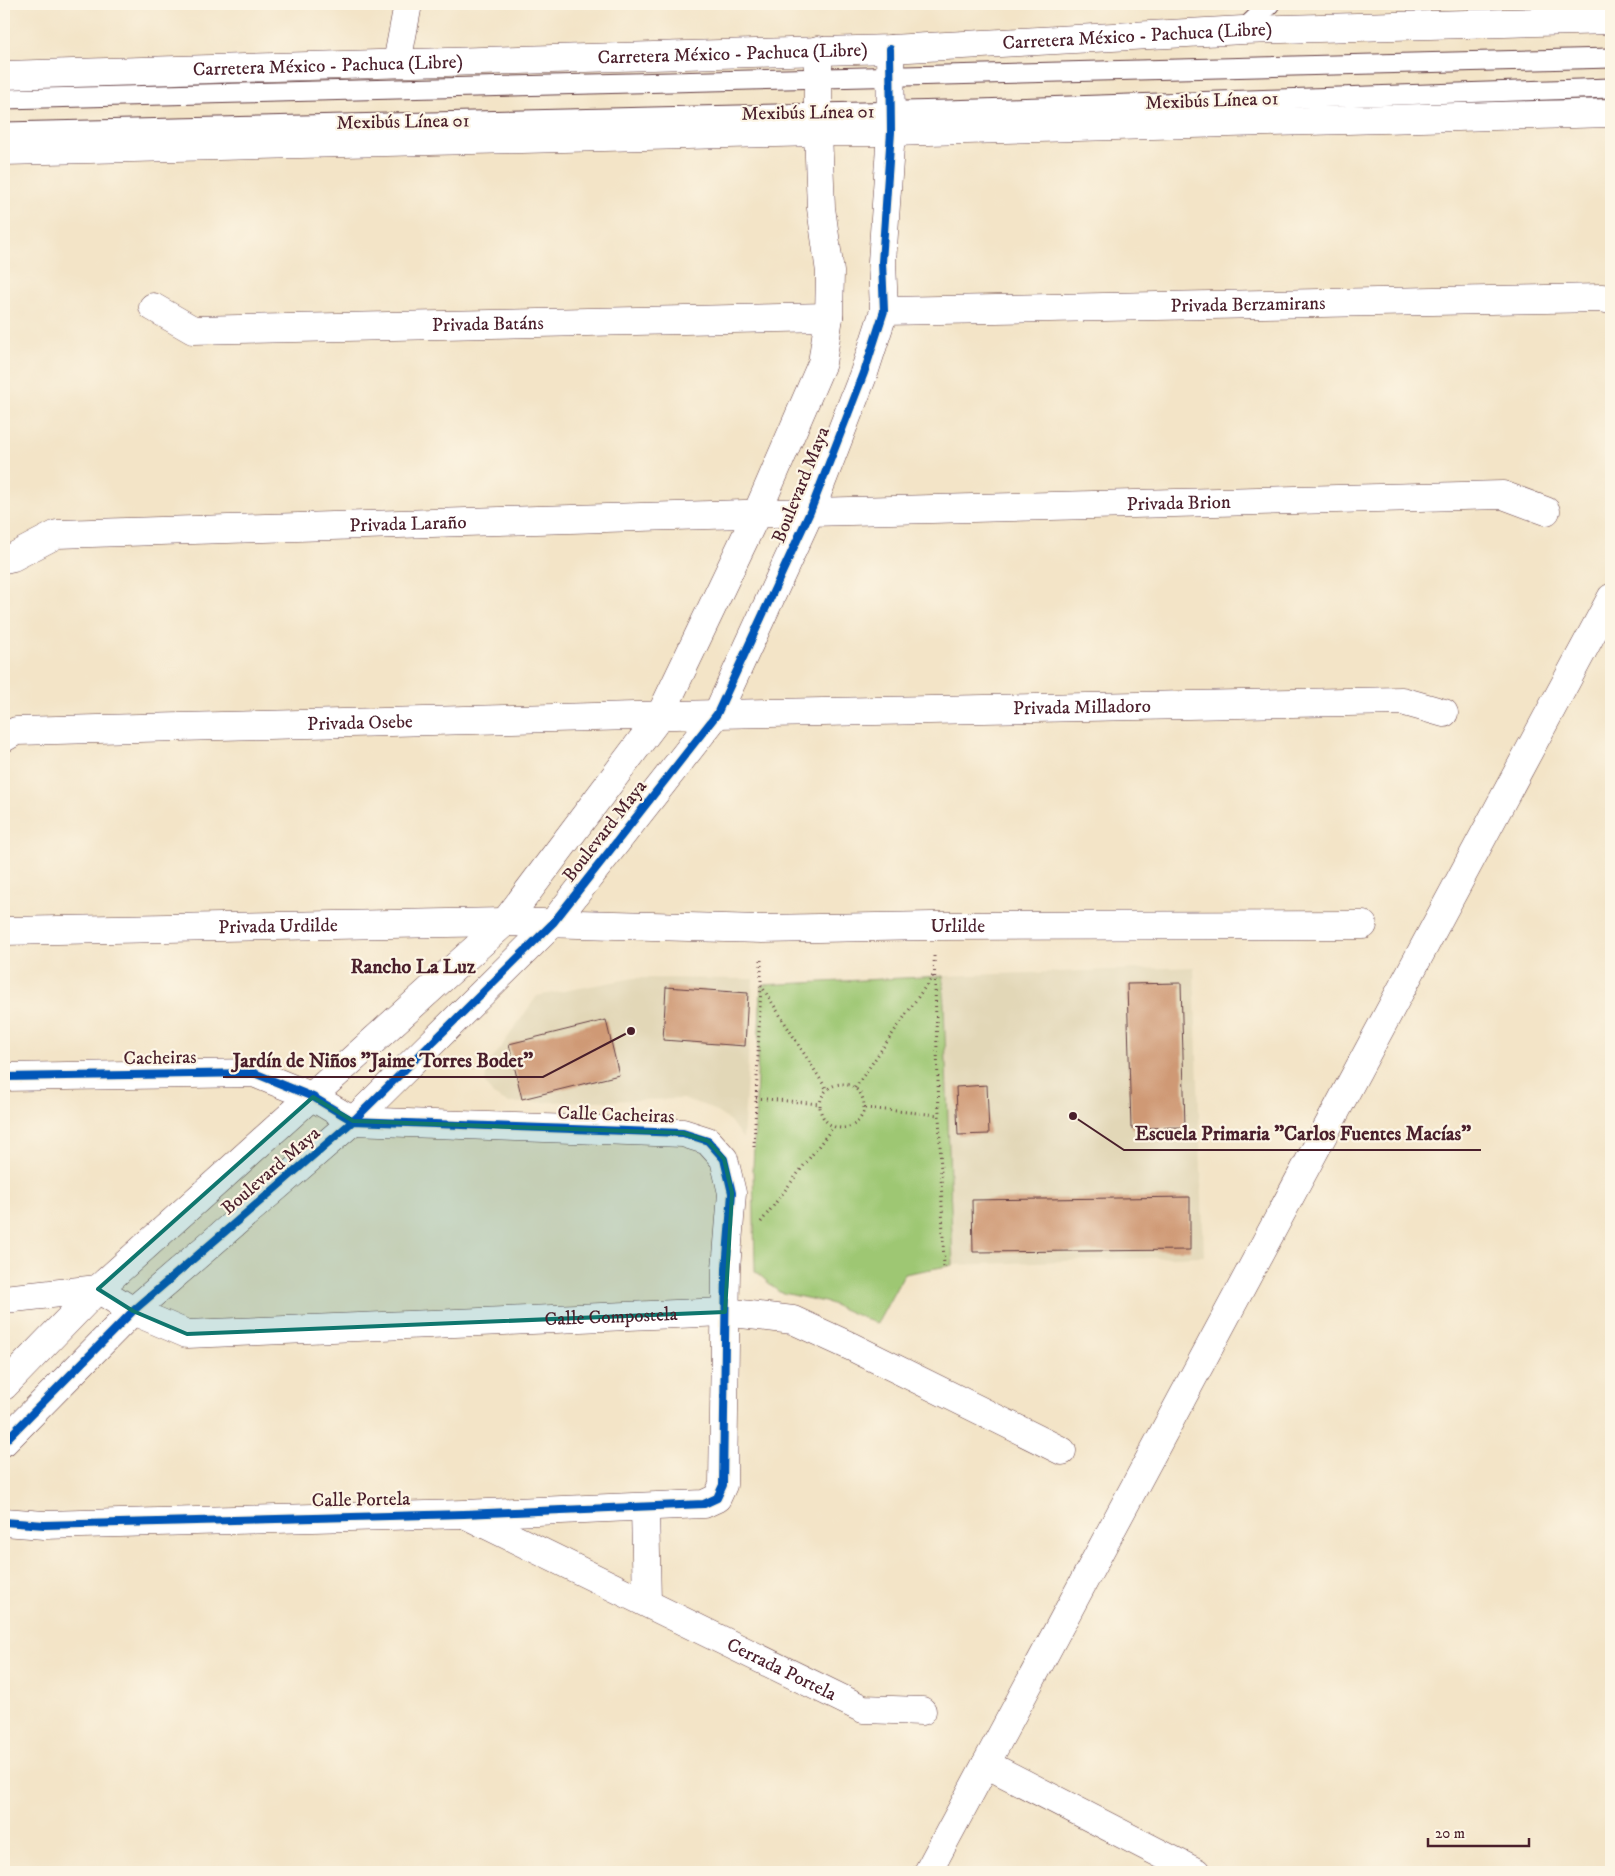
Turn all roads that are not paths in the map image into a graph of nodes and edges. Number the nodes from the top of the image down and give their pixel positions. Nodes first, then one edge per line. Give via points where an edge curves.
1 (408, 4) edge
2 (1270, 4) edge
3 (1611, 20) edge
4 (1243, 30) junction
5 (890, 49) junction
6 (818, 50) junction
7 (1611, 58) edge
8 (398, 63) junction
9 (4, 75) edge
10 (890, 76) junction
11 (818, 79) junction
12 (1611, 88) edge
13 (4, 99) edge
14 (1611, 113) edge
15 (891, 122) junction
16 (817, 123) junction
17 (4, 132) edge
18 (4, 151) edge
19 (1611, 300) edge
20 (153, 307) dead end
21 (884, 311) junction
22 (829, 317) junction
23 (1546, 511) dead end
24 (810, 512) junction
25 (757, 513) junction
26 (8, 558) edge
27 (1611, 598) edge
28 (717, 714) junction
29 (1444, 714) dead end
30 (660, 716) junction
31 (4, 738) edge
32 (504, 922) junction
33 (553, 923) junction
34 (1364, 925) dead end
35 (4, 931) edge
36 (4, 1077) edge
37 (313, 1097) junction
38 (353, 1121) junction
39 (98, 1289) junction
40 (4, 1299) edge
41 (133, 1311) junction
42 (725, 1312) junction
43 (4, 1386) edge
44 (4, 1442) edge
45 (1062, 1451) dead end
46 (717, 1498) joint
47 (645, 1508) junction
48 (464, 1514) junction
49 (4, 1522) edge
50 (647, 1603) junction
51 (922, 1711) dead end
52 (986, 1764) junction
53 (928, 1872) edge
54 (1196, 1872) edge

1 - 8 street
2 - 4 lane
3 - 4 street, Carretera México - Pachuca (Libre)
4 - 5 street, Carretera México - Pachuca (Libre)
5 - 6 street, Carretera México - Pachuca (Libre)
5 - 10 street, Boulevard Maya
6 - 8 street, Carretera México - Pachuca (Libre)
6 - 11 street, Boulevard Maya
7 - 10 lane, Mexibús Línea 01
8 - 9 street, Carretera México - Pachuca (Libre)
10 - 11 lane, Mexibús Línea 01
10 - 15 street, Boulevard Maya
11 - 13 lane, Mexibús Línea 01
11 - 16 street, Boulevard Maya
12 - 15 lane, Mexibús Línea 01
14 - 15 street
15 - 16 street
15 - 21 street, Boulevard Maya via 882,262
16 - 17 lane, Mexibús Línea 01
16 - 18 street
16 - 22 street, Boulevard Maya via 821,208 830,272
19 - 21 street, Privada Berzamirans
20 - 22 street, Privada Batáns via 193,330
21 - 24 street, Boulevard Maya via 864,373
22 - 25 street, Boulevard Maya via 822,363
23 - 24 street, Privada Brion via 1502,495
24 - 25 street, Privada Laraño
24 - 28 street, Boulevard Maya
25 - 26 street, Privada Laraño via 57,534
25 - 30 street, Boulevard Maya
27 - 52 street
28 - 29 street, Privada Milladoro via 1402,701
28 - 30 street, Privada Osebe
28 - 33 street, Boulevard Maya
30 - 31 street, Privada Osebe via 16,731
30 - 32 street, Boulevard Maya
32 - 33 street, Privada Urdilde
32 - 35 street, Privada Urdilde
32 - 37 street, Boulevard Maya
33 - 34 street, Urlilde via 762,929
33 - 38 street, Boulevard Maya
36 - 37 street, Cacheiras via 254,1073
37 - 38 street, Calle Cacheiras
37 - 39 street, Boulevard Maya
38 - 41 street, Boulevard Maya
38 - 42 street, Calle Cacheiras via 683,1133 708,1141 724,1159 732,1193
39 - 40 street
39 - 41 street, Calle Compostela
39 - 43 street, Boulevard Maya
41 - 42 street, Calle Compostela via 187,1334
41 - 44 street, Boulevard Maya
42 - 45 street, Calle Compostela via 793,1320
42 - 46 street, Calle Cacheiras via 723,1485
46 - 47 street, Calle Portela via 704,1504
47 - 48 street, Calle Portela
47 - 50 street
48 - 49 street, Calle Portela via 44,1525
48 - 50 street, Cerrada Portela
50 - 51 street, Cerrada Portela via 863,1709
52 - 53 street
52 - 54 street

